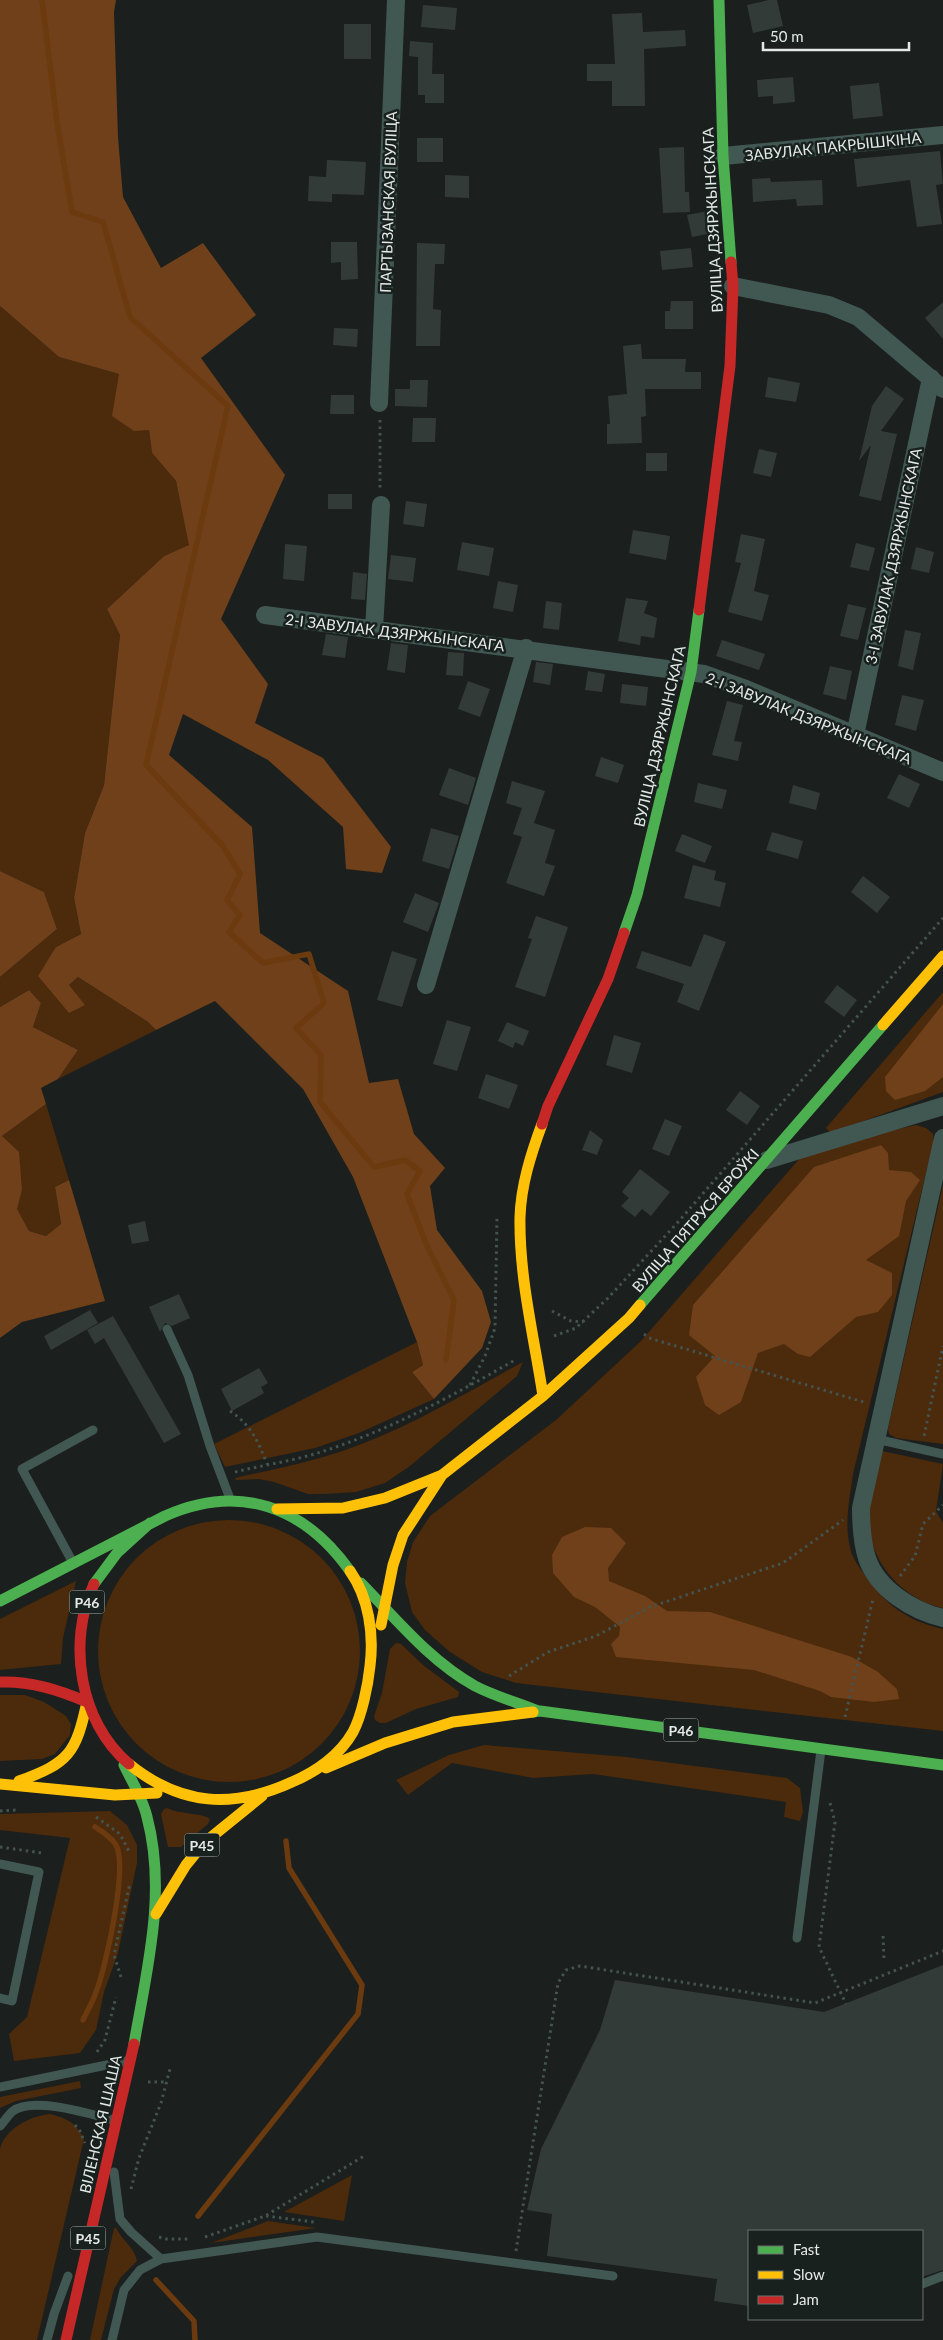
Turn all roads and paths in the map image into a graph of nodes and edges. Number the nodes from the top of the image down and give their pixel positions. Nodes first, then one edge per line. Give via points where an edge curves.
1 (396, 0) edge
2 (719, 0) edge
3 (943, 135) edge
4 (723, 156) junction
5 (733, 286) junction
6 (937, 383) edge
7 (380, 403) joint
8 (381, 505) joint
9 (265, 615) dead end
10 (374, 630) junction
11 (526, 648) junction
12 (691, 672) junction
13 (855, 734) junction
14 (943, 772) edge
15 (943, 956) edge
16 (426, 985) dead end
17 (943, 1106) edge
18 (943, 1138) edge
19 (766, 1160) junction
20 (497, 1214) dead end
21 (608, 1298) dead end
22 (629, 1318) junction
23 (166, 1329) dead end
24 (943, 1346) edge
25 (470, 1386) dead end
26 (543, 1396) junction
27 (883, 1408) junction
28 (230, 1411) dead end
29 (93, 1430) dead end
30 (876, 1439) junction
31 (921, 1449) junction
32 (943, 1454) edge
33 (266, 1464) dead end
34 (442, 1475) junction
35 (230, 1501) junction
36 (861, 1508) junction
37 (277, 1509) junction
38 (150, 1523) junction
39 (73, 1563) junction
40 (355, 1578) junction
41 (0, 1601) edge
42 (386, 1608) junction
43 (936, 1617) edge
44 (374, 1652) junction
45 (508, 1676) dead end
46 (0, 1682) edge
47 (848, 1701) dead end
48 (88, 1702) junction
49 (540, 1711) junction
50 (845, 1717) dead end
51 (821, 1749) junction
52 (120, 1757) junction
53 (943, 1765) edge
54 (315, 1772) junction
55 (5, 1784) edge
56 (181, 1793) junction
57 (267, 1793) junction
58 (138, 1794) junction
59 (831, 1796) dead end
60 (26, 1809) dead end
61 (0, 1811) edge
62 (94, 1814) dead end
63 (0, 1847) edge
64 (42, 1853) dead end
65 (132, 1858) dead end
66 (0, 1864) edge
67 (132, 1874) dead end
68 (156, 1914) junction
69 (883, 1936) dead end
70 (797, 1938) dead end
71 (943, 1951) edge
72 (884, 1959) dead end
73 (121, 1978) dead end
74 (840, 1992) junction
75 (117, 1996) dead end
76 (0, 1998) edge
77 (846, 2004) dead end
78 (91, 2058) dead end
79 (131, 2060) junction
80 (170, 2069) dead end
81 (0, 2087) edge
82 (71, 2121) dead end
83 (115, 2121) junction
84 (0, 2126) edge
85 (111, 2137) junction
86 (85, 2144) dead end
87 (364, 2156) dead end
88 (131, 2194) dead end
89 (95, 2206) junction
90 (158, 2236) dead end
91 (162, 2258) junction
92 (74, 2262) dead end
93 (514, 2263) junction
94 (70, 2271) dead end
95 (613, 2276) dead end
96 (943, 2276) edge
97 (923, 2284) edge
98 (47, 2340) edge
99 (66, 2340) edge
100 (112, 2340) edge

1 - 7 street, ПАРТЫЗАНСКАЯ ВУЛІЦА
2 - 4 main road, ВУЛІЦА ДЗЯРЖЫНСКАГА
3 - 4 street, ЗАВУЛАК ПАКРЫШКІНА
4 - 5 main road, ВУЛІЦА ДЗЯРЖЫНСКАГА
5 - 6 street via 829,305 858,317
5 - 12 main road, ВУЛІЦА ДЗЯРЖЫНСКАГА via 730,366
6 - 13 street, 3-І ЗАВУЛАК ДЗЯРЖЫНСКАГА
7 - 8 path
8 - 10 street
9 - 10 street, 2-І ЗАВУЛАК ДЗЯРЖЫНСКАГА
10 - 11 street, 2-І ЗАВУЛАК ДЗЯРЖЫНСКАГА
11 - 12 street, 2-І ЗАВУЛАК ДЗЯРЖЫНСКАГА
11 - 16 street, 2-І ЗАВУЛАК ДЗЯРЖЫНСКАГА
12 - 13 street, 2-І ЗАВУЛАК ДЗЯРЖЫНСКАГА via 746,689
12 - 26 main road, ВУЛІЦА ДЗЯРЖЫНСКАГА via 638,895 608,979 548,1106 528,1164 520,1216 522,1262
13 - 14 street, 2-І ЗАВУЛАК ДЗЯРЖЫНСКАГА
15 - 19 main road, ВУЛІЦА ПЯТРУСЯ БРОЎКІ
17 - 19 street
18 - 27 street
19 - 22 main road, ВУЛІЦА ПЯТРУСЯ БРОЎКІ
20 - 25 path via 495,1328
21 - 22 path
22 - 26 main road, ВУЛІЦА ПЯТРУСЯ БРОЎКІ
22 - 27 path via 649,1338
23 - 35 lane via 188,1375
24 - 31 path
26 - 34 main road, ВУЛІЦА ПЯТРУСЯ БРОЎКІ
27 - 30 street
28 - 33 path via 244,1420
29 - 39 lane via 22,1469
30 - 31 lane
30 - 36 street
31 - 32 lane
34 - 37 main road, ВУЛІЦА ПЯТРУСЯ БРОЎКІ via 386,1498 343,1508
34 - 42 main road, ВУЛІЦА ПЯТРУСЯ БРОЎКІ via 403,1535 393,1565
35 - 37 main road, Р46
35 - 38 main road, Р46 via 216,1500 184,1507
36 - 43 street via 868,1560 882,1581 903,1602
36 - 45 path via 783,1563 650,1607 596,1636 548,1652
37 - 40 main road, Р46 via 313,1530 339,1554
38 - 39 main road, Р46
38 - 48 main road, Р46 via 122,1546 99,1575 86,1605 80,1637 80,1669
39 - 41 main road, Р46
40 - 42 main road, Р46
40 - 44 main road, Р46 via 368,1610
42 - 44 main road, ВУЛІЦА ПЯТРУСЯ БРОЎКІ
42 - 49 main road, Р46 via 436,1657 475,1686
44 - 54 main road, Р46 via 367,1690 351,1734
46 - 48 main road via 20,1681 58,1689
47 - 50 path
48 - 52 main road, Р46 via 101,1733
48 - 55 main road via 80,1736 57,1767
49 - 51 main road, Р46
49 - 54 main road, Р46 via 453,1722 385,1743
51 - 53 main road, Р46
51 - 70 lane
52 - 56 main road, Р46 via 150,1781
52 - 58 main road, Р45
54 - 57 main road, Р46
55 - 58 main road
56 - 57 main road, Р46 via 212,1800 236,1800
56 - 58 main road
57 - 68 main road, Р45 via 204,1843 186,1865
58 - 68 main road, Р45 via 148,1815 154,1848
59 - 74 path via 835,1822 819,1947
60 - 61 path
62 - 65 path via 120,1834
63 - 64 path
66 - 76 lane via 39,1872 12,2001
67 - 73 path via 114,1955
68 - 79 main road, ВІЛЕНСКАЯ ШАША / Р45
69 - 72 path
71 - 74 path
74 - 77 path
74 - 93 path via 815,2002 580,1966 566,1970 558,1983
75 - 78 path via 105,2040
79 - 81 lane
79 - 83 main road, ВІЛЕНСКАЯ ШАША / Р45
80 - 88 path via 161,2104 139,2158
82 - 86 path via 80,2130
83 - 84 lane via 67,2108 38,2105 14,2110
83 - 85 main road, ВІЛЕНСКАЯ ШАША / Р45
85 - 89 main road, ВІЛЕНСКАЯ ШАША / Р45
85 - 91 lane via 120,2219
87 - 90 path via 265,2216 198,2240
89 - 92 lane
89 - 99 main road, ВІЛЕНСКАЯ ШАША / Р45
91 - 93 lane via 317,2237
91 - 100 lane via 140,2270 124,2290
93 - 95 lane
94 - 98 lane
96 - 97 lane

